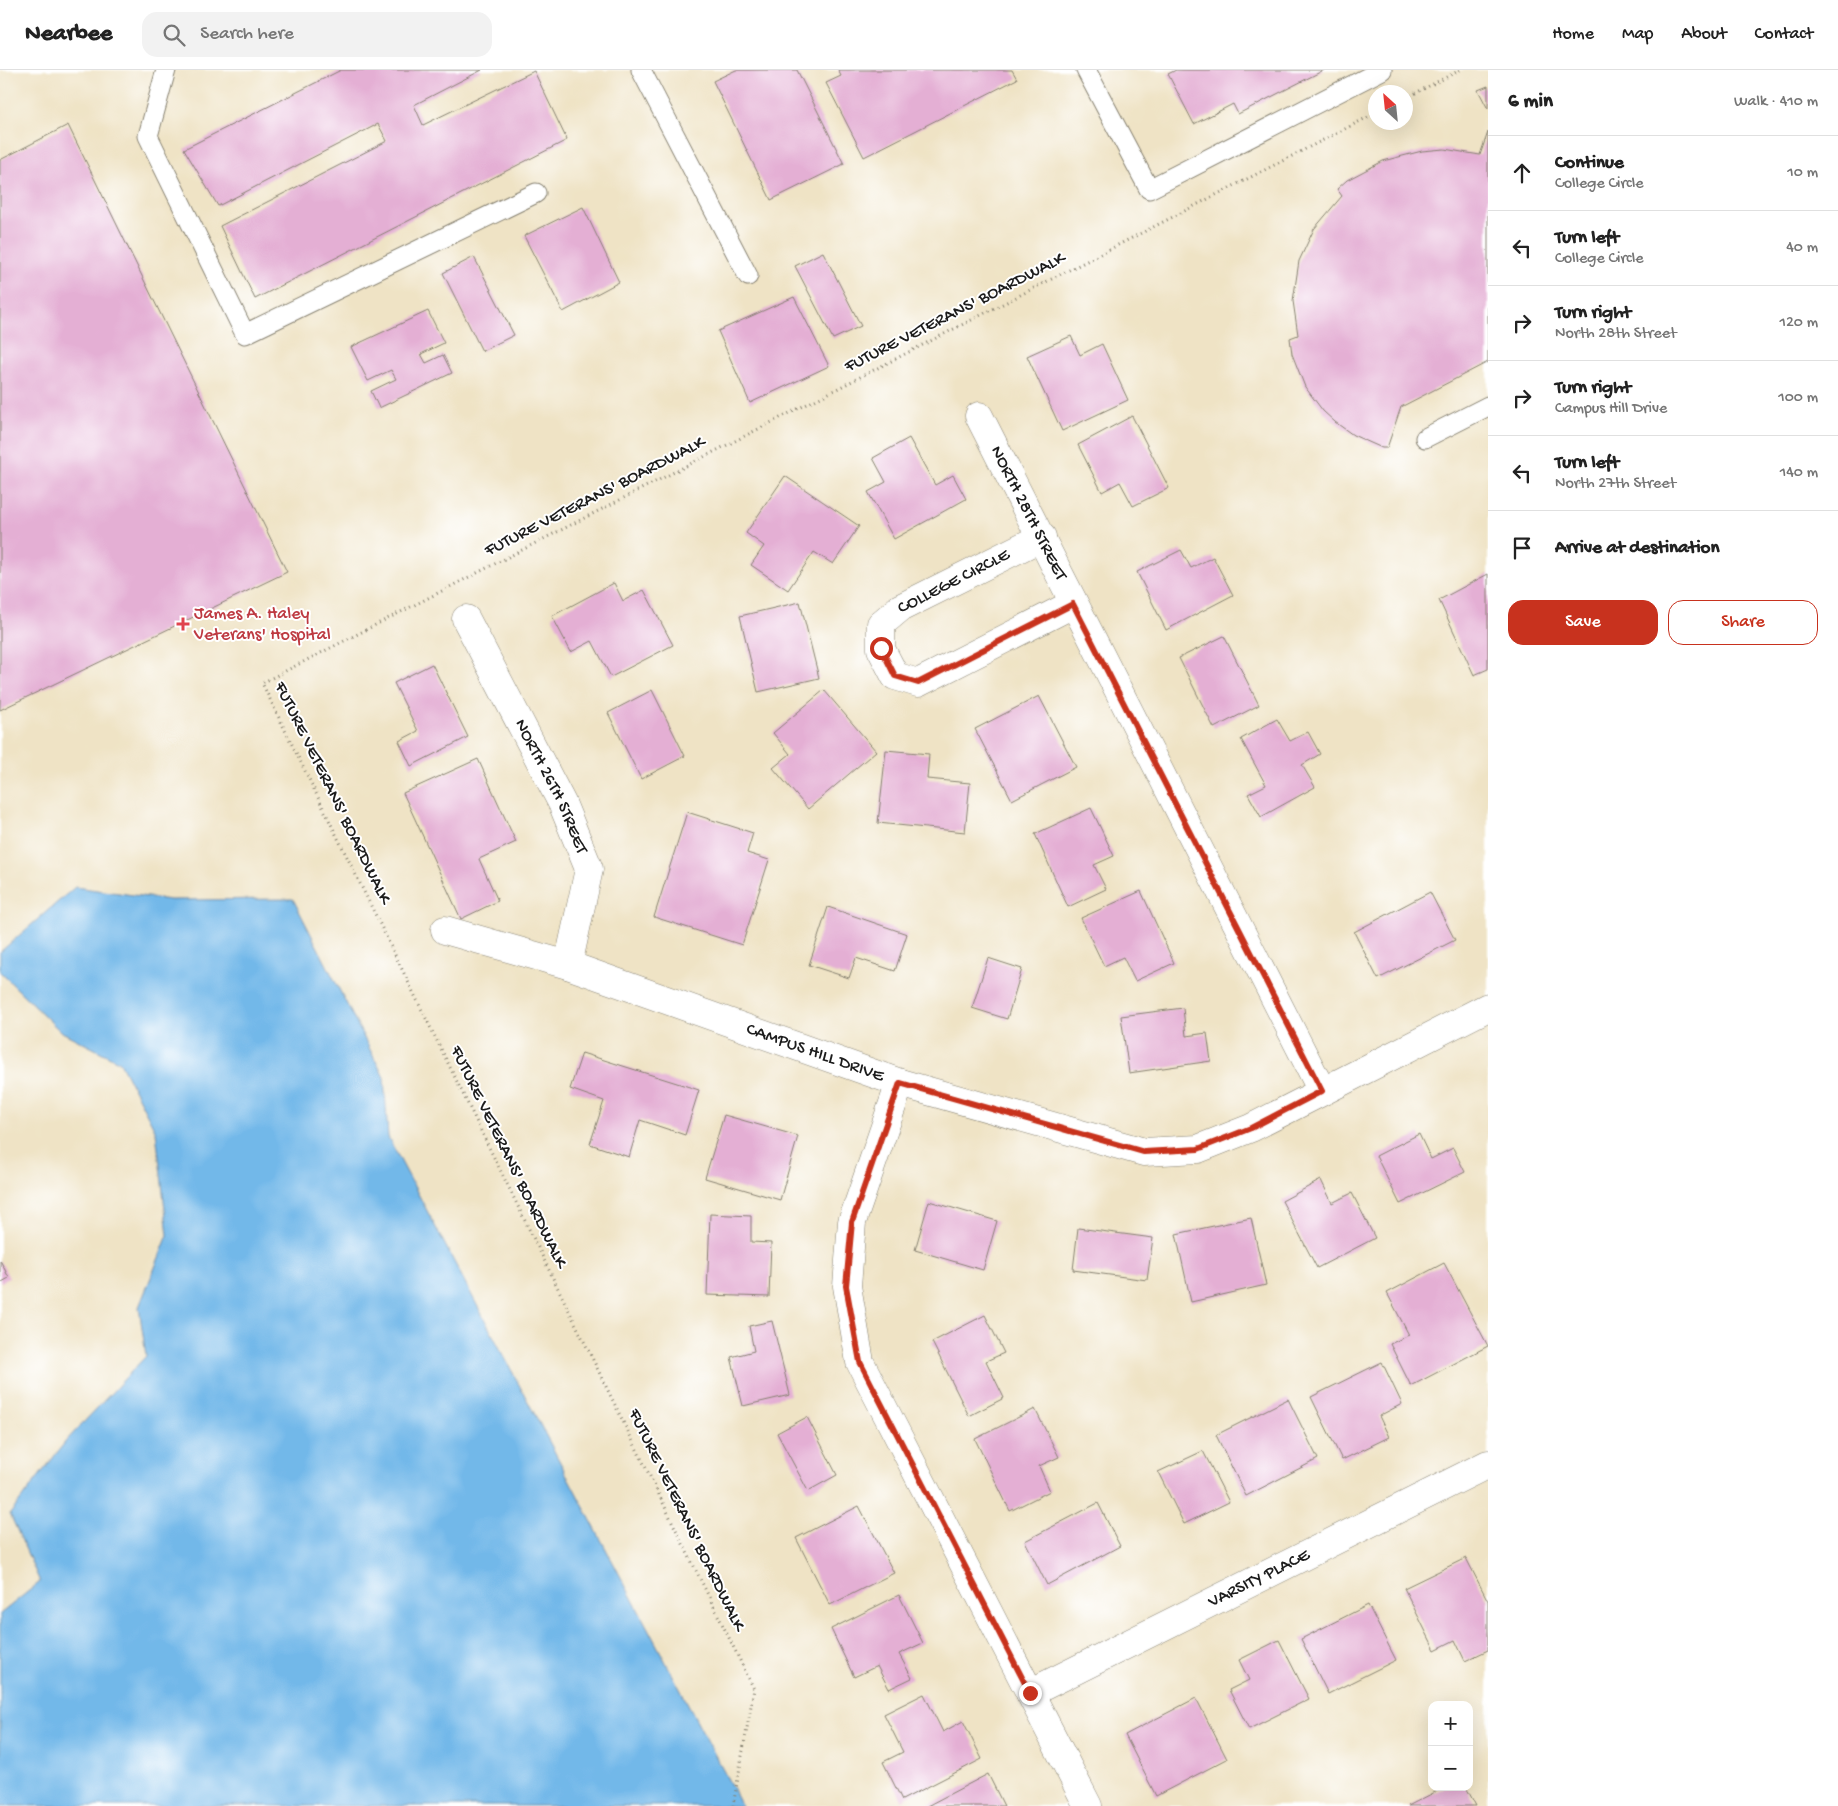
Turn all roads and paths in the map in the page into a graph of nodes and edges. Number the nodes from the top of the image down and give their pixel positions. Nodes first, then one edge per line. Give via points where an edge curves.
1 (166, 70) edge
2 (641, 70) edge
3 (1086, 70) edge
4 (1382, 70) edge
5 (1460, 70) edge
6 (1413, 94) edge
7 (1368, 117) edge
8 (536, 193) dead end
9 (748, 276) dead end
10 (1488, 406) edge
11 (979, 416) dead end
12 (1425, 438) dead end
13 (1042, 537) junction
14 (1073, 604) junction
15 (466, 619) dead end
16 (445, 930) dead end
17 (568, 964) junction
18 (1488, 1007) edge
19 (900, 1083) junction
20 (1322, 1091) junction
21 (1488, 1464) edge
22 (1030, 1693) junction
23 (733, 1806) edge
24 (1088, 1806) edge

1 - 8 lane via 148,136 244,334
2 - 9 lane
3 - 4 lane via 1149,189
5 - 6 path
7 - 23 path, FUTURE VETERANS' BOARDWALK via 262,683 754,1689
10 - 12 lane
11 - 13 street, NORTH 28TH STREET
13 - 14 street, NORTH 28TH STREET
13 - 14 street, COLLEGE CIRCLE via 900,608 880,624 881,648 895,676 918,683
14 - 20 street, NORTH 28TH STREET
15 - 17 street, NORTH 26TH STREET via 562,803 589,869
16 - 17 street, CAMPUS HILL DRIVE
17 - 19 street, CAMPUS HILL DRIVE
18 - 20 street, CAMPUS HILL DRIVE
19 - 20 street, CAMPUS HILL DRIVE via 1144,1152 1198,1149 1251,1128
19 - 22 street via 852,1222 846,1286 860,1362
21 - 22 street, VARSITY PLACE
22 - 24 street

